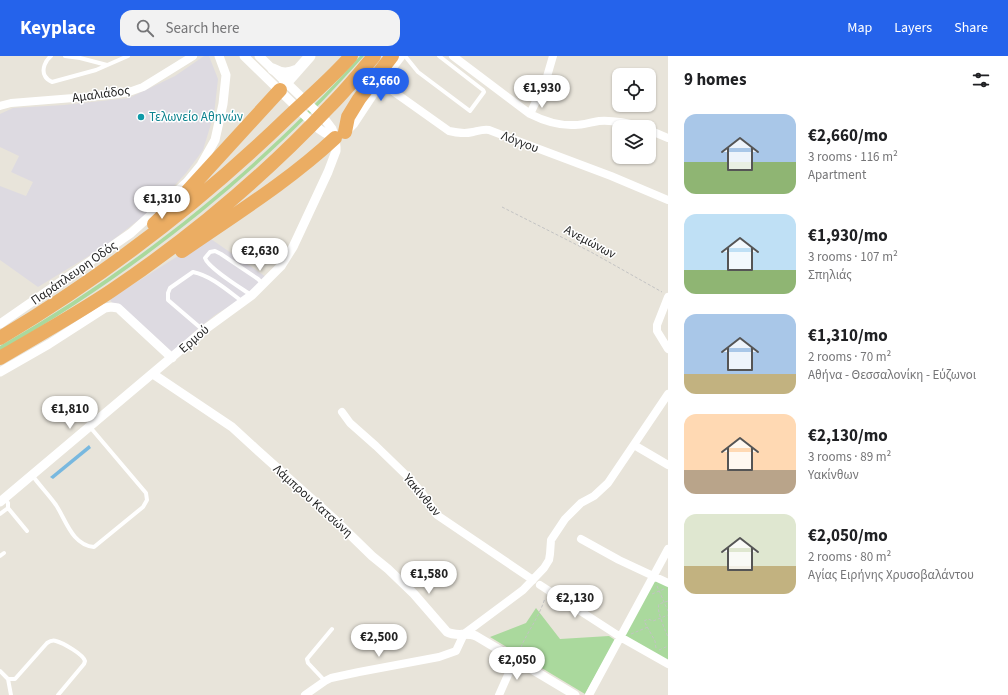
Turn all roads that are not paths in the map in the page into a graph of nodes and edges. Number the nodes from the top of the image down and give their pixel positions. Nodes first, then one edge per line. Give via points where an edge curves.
1 (51, 56) edge
2 (64, 56) edge
3 (128, 56) edge
4 (193, 56) edge
5 (218, 56) edge
6 (244, 56) edge
7 (259, 56) edge
8 (310, 56) edge
9 (351, 56) edge
10 (374, 56) edge
11 (392, 56) edge
12 (400, 56) edge
13 (406, 56) edge
14 (440, 56) edge
15 (453, 56) edge
16 (553, 56) edge
17 (107, 65) junction
18 (273, 69) junction
19 (298, 69) junction
20 (380, 82) junction
21 (286, 89) junction
22 (0, 106) edge
23 (530, 114) junction
24 (612, 122) edge
25 (656, 133) edge
26 (340, 135) junction
27 (668, 138) edge
28 (668, 200) edge
29 (99, 274) junction
30 (263, 284) junction
31 (111, 291) junction
32 (252, 295) junction
33 (668, 296) edge
34 (243, 302) junction
35 (0, 324) edge
36 (204, 330) junction
37 (0, 338) edge
38 (668, 349) edge
39 (0, 358) edge
40 (172, 358) junction
41 (0, 372) edge
42 (153, 374) junction
43 (668, 394) edge
44 (342, 412) dead end
45 (90, 426) junction
46 (634, 445) junction
47 (668, 465) edge
48 (32, 475) junction
49 (2, 500) edge
50 (8, 508) junction
51 (0, 514) edge
52 (27, 531) dead end
53 (581, 539) dead end
54 (668, 549) edge
55 (653, 576) junction
56 (533, 580) junction
57 (667, 586) edge
58 (544, 587) road end
59 (332, 629) dead end
60 (464, 634) junction
61 (621, 638) junction
62 (516, 659) junction
63 (668, 664) edge
64 (0, 671) edge
65 (8, 678) junction
66 (325, 681) junction
67 (11, 695) edge
68 (58, 695) edge
69 (305, 695) edge
70 (500, 695) edge
71 (575, 695) edge
72 (589, 695) edge

1 - 17 lane via 43,70 45,77 52,82
2 - 17 lane
3 - 17 lane
4 - 22 street, Αμαλιάδος via 143,87 129,92
5 - 35 street, Παράπλευρη Οδός via 226,75 223,104 215,140 201,165 131,233
6 - 21 street
7 - 18 street
8 - 19 main road
9 - 29 highway via 233,169 176,217
10 - 31 highway via 331,105 273,162 190,234
11 - 26 highway via 355,105
12 - 20 main road
13 - 14 lane via 418,72 470,111 483,90
15 - 23 street
16 - 23 street via 546,80
18 - 19 main road via 279,73 286,73
18 - 21 street
19 - 21 main road
20 - 26 main road via 353,123
20 - 28 street, Λόγγου via 450,131 465,133 486,129
21 - 26 street
21 - 26 street via 320,129
21 - 29 highway via 184,195
23 - 24 street via 563,125
25 - 27 street
26 - 30 street, Ερμού via 328,172 294,247 281,266
26 - 31 highway via 269,190 166,262
29 - 37 highway
30 - 32 street, Ερμού
30 - 32 lane via 220,254 210,252 205,258 206,262
31 - 39 highway
32 - 34 street, Ερμού
33 - 38 street via 656,325
34 - 36 street, Ερμού
34 - 36 lane via 218,284 193,272 170,288 168,300
36 - 40 street, Ερμού
40 - 41 street via 118,308 111,307 105,308
40 - 42 street, Ερμού
42 - 45 street, Ερμού
42 - 60 street, Λάμπρου Κατσώνη via 232,427 388,569 445,630 452,635
43 - 46 street
44 - 56 street, Υακίνθων via 350,423 408,477 437,515
45 - 48 street, Ερμού
45 - 48 lane via 146,493 147,500 143,507 94,547 87,546 72,534 56,506
46 - 47 street
46 - 56 street via 604,487 581,503 565,520 551,540 549,560
48 - 49 street, Ερμού
49 - 50 lane via 8,503
50 - 51 lane
50 - 52 lane
53 - 55 street
54 - 55 street
55 - 57 street
55 - 61 street
56 - 60 street
58 - 61 street
59 - 66 lane via 308,659 308,663
60 - 62 street, Λάμπρου Κατσώνη via 476,636
60 - 66 street via 453,653
61 - 63 street
61 - 72 street
62 - 70 street
62 - 71 street, Λάμπρου Κατσώνη
64 - 65 lane
65 - 67 lane
65 - 68 lane via 14,679 47,643 57,641 82,656 85,661
66 - 69 street

